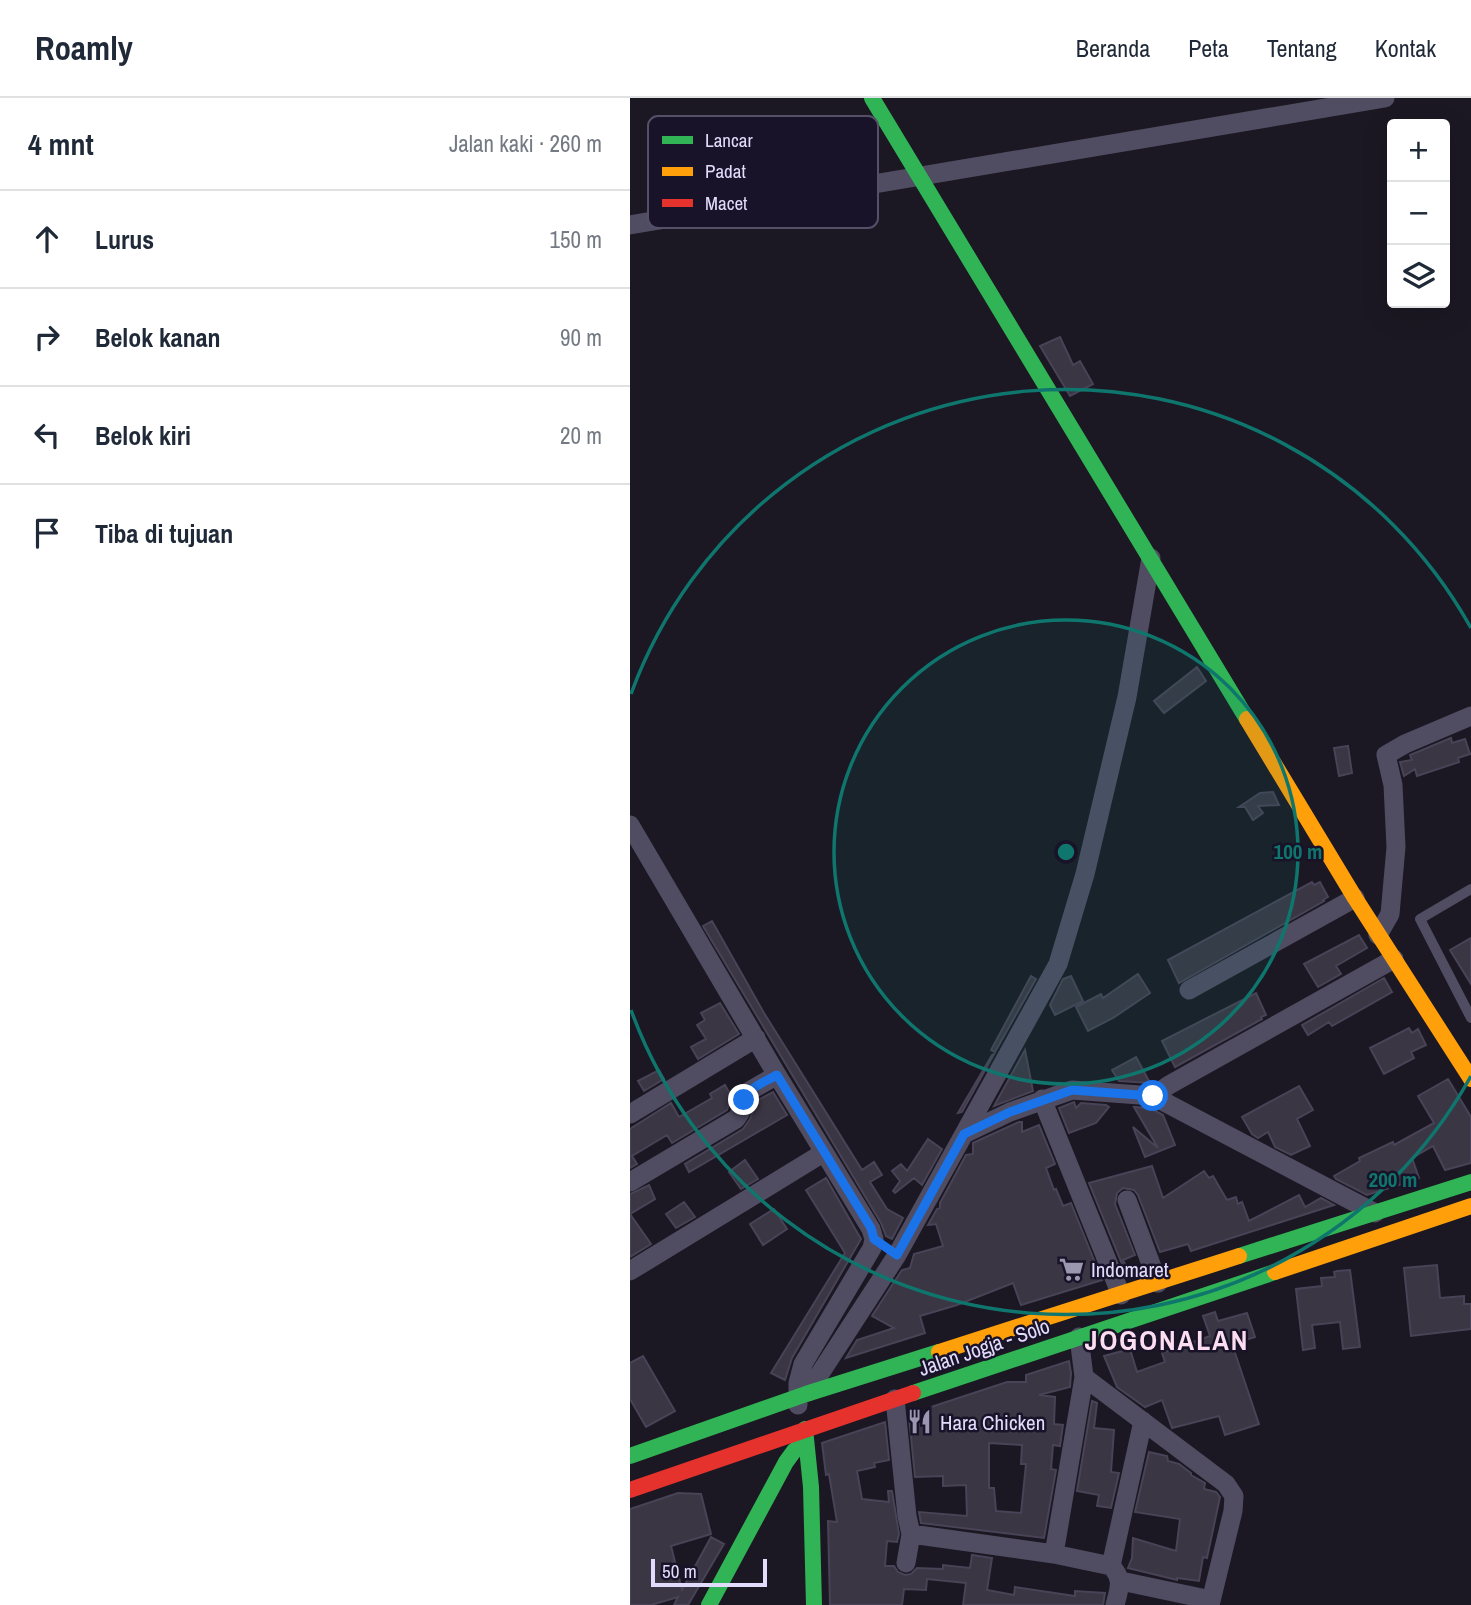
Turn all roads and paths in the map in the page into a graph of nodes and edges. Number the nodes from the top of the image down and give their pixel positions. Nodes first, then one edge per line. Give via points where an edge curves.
1 (872, 98) edge
2 (1385, 98) edge
3 (921, 177) junction
4 (878, 184) edge
5 (648, 222) edge
6 (630, 225) edge
7 (1151, 558) junction
8 (1471, 716) edge
9 (630, 825) edge
10 (1471, 889) edge
11 (1355, 898) junction
12 (1378, 935) junction
13 (1394, 959) junction
14 (1189, 990) dead end
15 (1471, 1018) edge
16 (756, 1038) junction
17 (777, 1075) junction
18 (1471, 1079) edge
19 (1153, 1096) junction
20 (1042, 1099) junction
21 (630, 1114) edge
22 (964, 1134) junction
23 (823, 1153) junction
24 (630, 1182) edge
25 (1471, 1182) edge
26 (1127, 1200) dead end
27 (1471, 1206) edge
28 (1375, 1213) junction
29 (874, 1239) junction
30 (897, 1255) junction
31 (630, 1271) edge
32 (1158, 1283) junction
33 (1121, 1295) junction
34 (1079, 1337) junction
35 (1084, 1377) junction
36 (801, 1396) junction
37 (895, 1399) junction
38 (1143, 1421) junction
39 (806, 1436) junction
40 (630, 1456) edge
41 (630, 1490) edge
42 (911, 1534) junction
43 (1054, 1554) junction
44 (906, 1563) dead end
45 (1116, 1574) junction
46 (1210, 1603) edge
47 (709, 1605) edge
48 (814, 1605) edge
49 (1115, 1605) edge

1 - 3 main road
2 - 3 street
3 - 4 street
3 - 7 main road
5 - 6 street
7 - 11 main road
7 - 22 street via 1127,697 1085,874 1058,964
8 - 12 street via 1386,755 1393,785 1396,847 1390,914
9 - 16 street
10 - 15 lane via 1420,919
11 - 12 main road
11 - 14 street
12 - 13 main road
13 - 18 main road
13 - 19 street
16 - 17 street
16 - 21 street
17 - 23 street
17 - 24 street via 746,1093 736,1119
19 - 20 street via 1072,1090
19 - 28 street
20 - 22 street
20 - 33 street
22 - 30 street
23 - 29 street
23 - 31 street
25 - 28 main road, Jalan Jogja - Solo
26 - 32 street
27 - 34 main road, Jalan Jogja - Solo
28 - 32 main road, Jalan Jogja - Solo
29 - 30 street
29 - 36 street via 803,1364
30 - 36 street
32 - 33 main road, Jalan Jogja - Solo
33 - 36 main road, Jalan Jogja - Solo
34 - 35 street
34 - 37 main road, Jalan Jogja - Solo
35 - 38 street
35 - 43 street
36 - 39 street
36 - 40 main road, Jalan Jogja - Solo
37 - 39 main road, Jalan Jogja - Solo
37 - 42 street
38 - 45 street
38 - 46 street via 1226,1484 1234,1496
39 - 41 main road, Jalan Jogja - Solo
39 - 47 main road via 786,1462
39 - 48 main road
42 - 43 street
42 - 44 street
43 - 45 street
45 - 46 street
45 - 49 street

